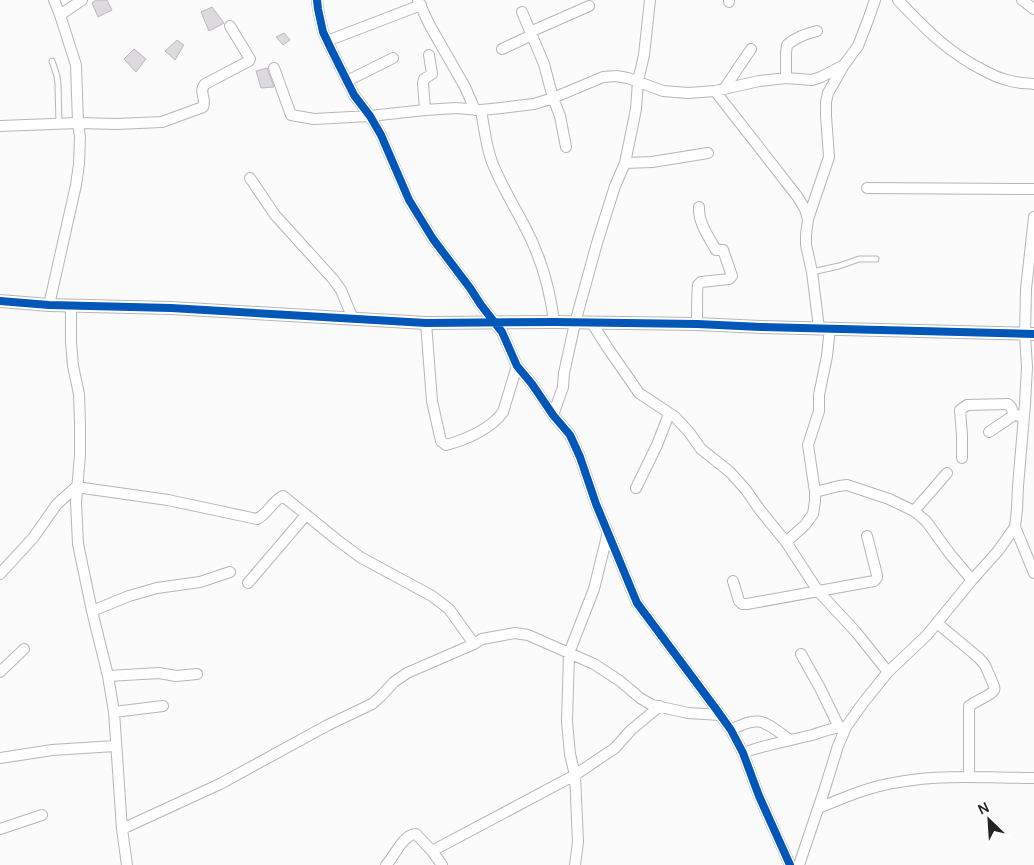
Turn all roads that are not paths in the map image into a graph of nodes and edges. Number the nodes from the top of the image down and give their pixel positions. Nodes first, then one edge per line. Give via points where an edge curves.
1 (54, 0) edge
2 (82, 0) edge
3 (317, 0) edge
4 (650, 0) edge
5 (875, 0) edge
6 (898, 0) edge
7 (1022, 0) edge
8 (419, 3) edge
9 (589, 6) dead end
10 (1034, 9) edge
11 (522, 12) dead end
12 (60, 14) junction
13 (230, 26) dead end
14 (818, 31) dead end
15 (531, 34) junction
16 (327, 41) junction
17 (502, 49) dead end
18 (751, 49) dead end
19 (429, 55) dead end
20 (393, 58) dead end
21 (52, 61) dead end
22 (844, 65) junction
23 (274, 68) dead end
24 (786, 78) junction
25 (347, 81) junction
26 (638, 82) junction
27 (1034, 84) edge
28 (719, 90) junction
29 (553, 98) junction
30 (426, 110) junction
31 (478, 110) junction
32 (370, 116) junction
33 (78, 123) junction
34 (59, 124) junction
35 (0, 126) edge
36 (566, 146) dead end
37 (708, 153) dead end
38 (624, 163) junction
39 (250, 178) dead end
40 (867, 188) dead end
41 (1034, 189) edge
42 (699, 207) dead end
43 (1034, 217) edge
44 (808, 219) junction
45 (876, 259) dead end
46 (812, 272) junction
47 (0, 301) edge
48 (49, 305) junction
49 (71, 305) junction
50 (353, 318) junction
51 (554, 322) junction
52 (426, 323) junction
53 (495, 323) junction
54 (575, 323) junction
55 (592, 323) junction
56 (697, 324) junction
57 (825, 328) junction
58 (1029, 334) edge
59 (517, 366) junction
60 (668, 414) junction
61 (553, 415) junction
62 (1019, 416) junction
63 (989, 432) dead end
64 (962, 458) dead end
65 (947, 473) dead end
66 (76, 487) junction
67 (636, 488) dead end
68 (815, 492) junction
69 (914, 511) junction
70 (306, 515) junction
71 (1015, 527) junction
72 (608, 532) junction
73 (867, 536) dead end
74 (786, 542) junction
75 (0, 558) edge
76 (8, 566) junction
77 (230, 572) dead end
78 (1034, 573) edge
79 (0, 574) edge
80 (972, 580) junction
81 (734, 581) dead end
82 (248, 583) dead end
83 (818, 591) junction
84 (92, 611) junction
85 (937, 623) junction
86 (474, 644) junction
87 (24, 649) dead end
88 (569, 653) junction
89 (801, 654) dead end
90 (0, 672) edge
91 (888, 672) junction
92 (197, 674) dead end
93 (108, 676) junction
94 (163, 706) dead end
95 (660, 706) junction
96 (114, 712) junction
97 (720, 715) junction
98 (843, 727) junction
99 (730, 730) junction
100 (790, 740) junction
101 (115, 746) junction
102 (743, 753) junction
103 (0, 758) edge
104 (575, 775) junction
105 (969, 777) junction
106 (1034, 778) edge
107 (819, 808) junction
108 (42, 816) dead end
109 (0, 829) edge
110 (122, 829) junction
111 (432, 850) junction
112 (789, 862) edge
113 (127, 865) edge
114 (386, 865) edge
115 (442, 865) edge
116 (575, 865) edge
117 (778, 865) edge
118 (799, 865) edge

1 - 12 street
2 - 12 street
3 - 16 street
4 - 26 street
5 - 22 street via 858,46
6 - 27 street via 949,49 973,65 1008,81
7 - 10 street
8 - 16 street
8 - 31 street
9 - 15 street
11 - 15 street
12 - 33 street via 76,66
13 - 33 street via 250,59 202,87 203,107 162,122
14 - 24 street via 803,35 787,45
15 - 17 street
15 - 29 street via 544,64
16 - 25 street
18 - 28 street
19 - 30 street via 432,74 423,83
20 - 25 street
21 - 34 lane via 58,84
22 - 24 street via 812,80
22 - 44 street via 828,93 829,157
23 - 32 street via 291,115 314,119
24 - 28 street
25 - 32 street
26 - 28 street via 663,91
26 - 29 street via 616,76 603,77
26 - 38 street via 636,109
28 - 44 street via 797,196
29 - 31 street via 534,104
29 - 36 street
30 - 31 street
30 - 32 street
31 - 51 street via 492,161 541,265
32 - 53 street via 409,200 433,239
33 - 34 street
33 - 48 street via 76,185
34 - 35 street
37 - 38 street
38 - 54 street
39 - 50 street via 275,215 333,279
40 - 41 street
42 - 56 street via 702,225 716,250 722,250 732,276 698,284
43 - 58 street via 1026,289
44 - 46 street via 806,244
45 - 46 lane via 859,259
46 - 57 street
47 - 48 street
48 - 49 street
49 - 50 street
49 - 66 street via 71,342 80,414
50 - 52 street
51 - 53 street
51 - 54 street
52 - 53 street
52 - 59 street via 432,400 441,441 446,445 468,437 499,418
53 - 59 street via 505,337
54 - 55 street
54 - 61 street via 563,387
55 - 56 street
55 - 60 street via 639,393
56 - 57 street
57 - 58 street
57 - 68 street via 827,356 819,411 808,445
58 - 62 street
59 - 61 street
60 - 67 street
60 - 74 street via 675,417 701,449 730,472
61 - 72 street via 575,445
62 - 63 street
62 - 64 street via 1008,404 962,407
62 - 71 street
65 - 69 street
66 - 70 street via 168,500 256,519 283,496
66 - 76 street via 57,504
66 - 84 street via 78,544
68 - 69 street via 847,485 889,498
68 - 74 street via 812,514
69 - 80 street via 926,521
70 - 82 street
70 - 86 street via 360,557 432,596 449,609
71 - 78 street
71 - 80 street
72 - 88 street via 594,589
72 - 97 street via 638,603
73 - 83 street via 877,578
74 - 83 street
75 - 76 street
76 - 79 street
77 - 84 street via 200,582 157,588
80 - 85 street
81 - 83 street via 742,604
83 - 91 street
84 - 93 street
85 - 91 street
85 - 105 street via 986,665 995,689 969,706
86 - 88 street via 482,639 515,633 528,635
86 - 110 street via 407,673 372,704 220,784
87 - 90 street
88 - 95 street via 620,680 652,705
88 - 104 street via 568,722
89 - 98 street
91 - 98 street
92 - 93 street
93 - 96 street
94 - 96 street
95 - 97 street via 688,713
95 - 104 street via 614,748
96 - 101 street
97 - 99 street
98 - 100 street
98 - 107 street
99 - 100 street via 755,721 765,723
99 - 102 street
100 - 102 street
101 - 103 street via 52,750
101 - 110 street
102 - 112 street via 758,796
104 - 111 street
104 - 116 street via 578,842
105 - 106 street
105 - 107 street via 899,782 859,792
107 - 118 street
108 - 109 street
110 - 113 street
111 - 114 street via 412,834
111 - 115 street
112 - 117 street

